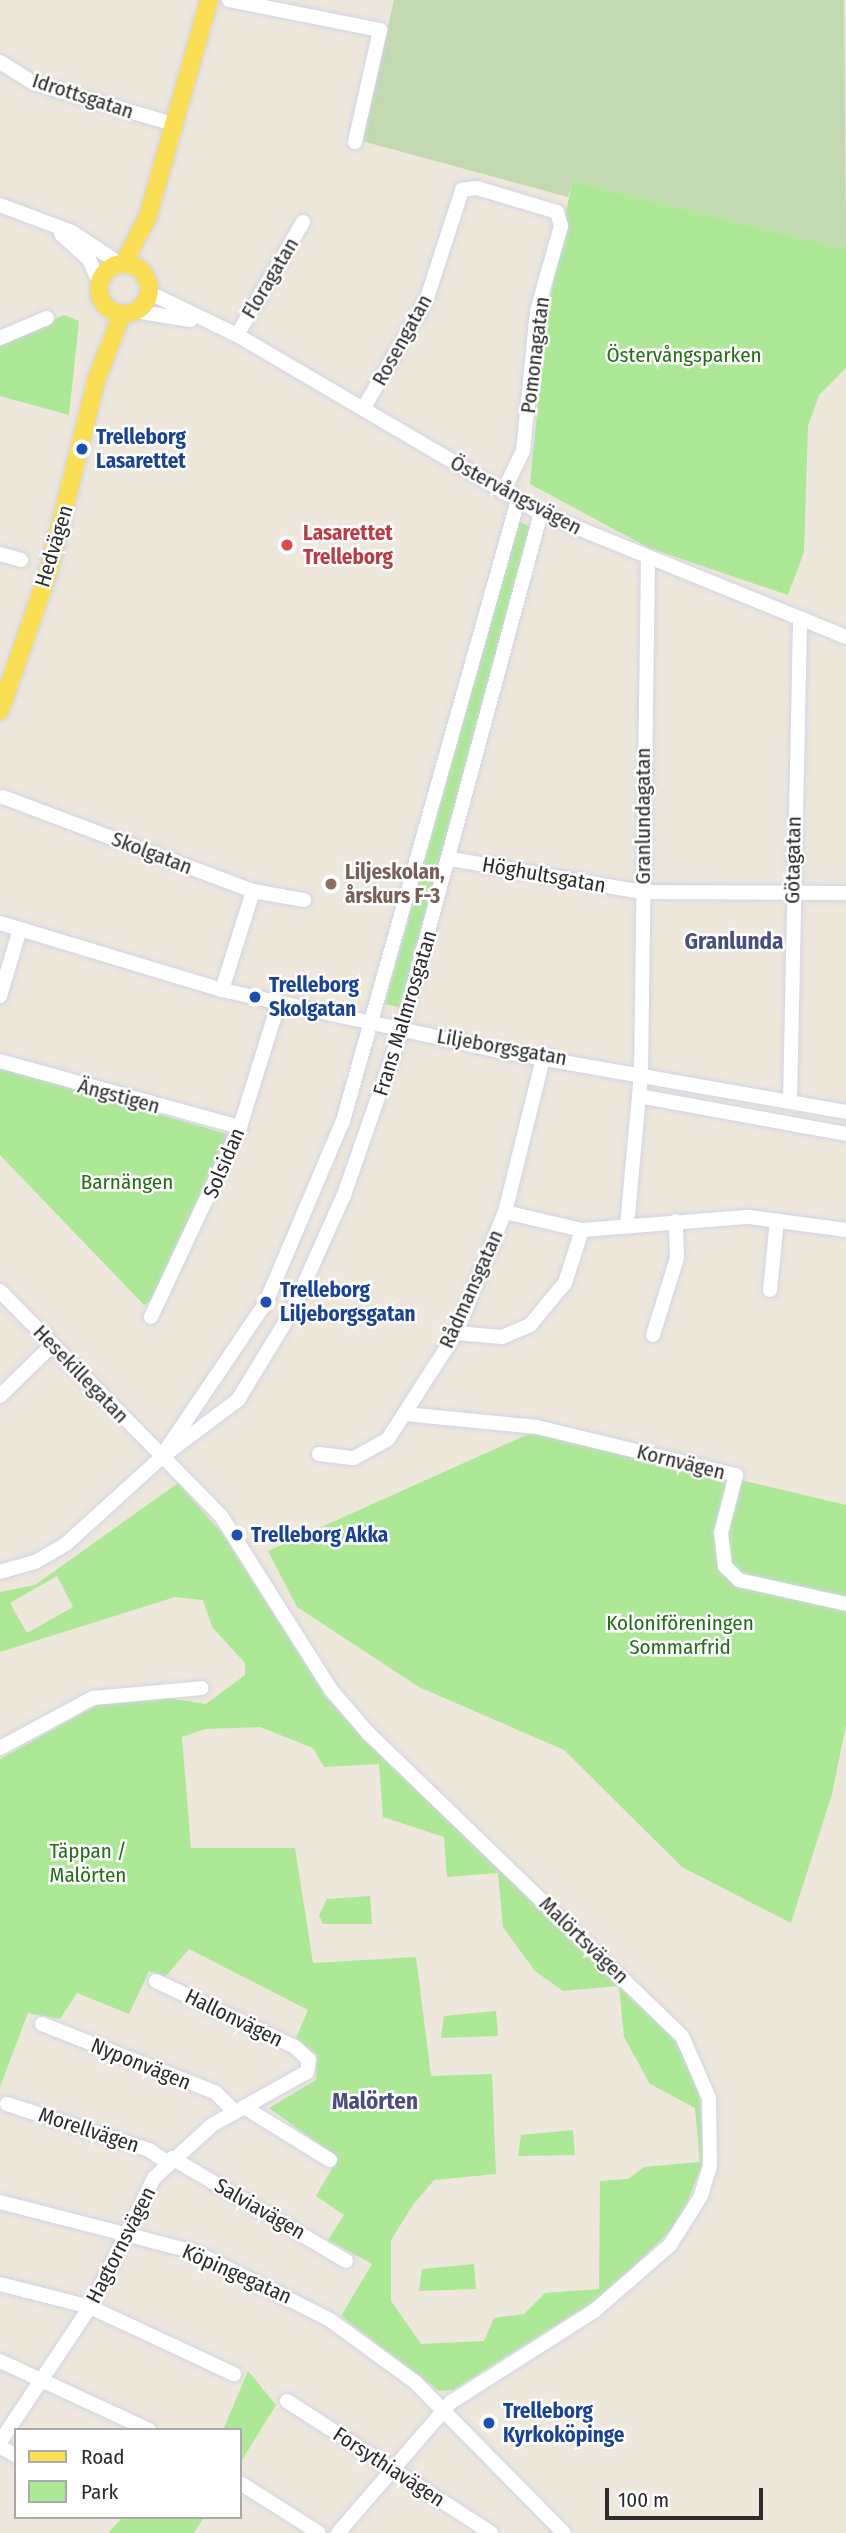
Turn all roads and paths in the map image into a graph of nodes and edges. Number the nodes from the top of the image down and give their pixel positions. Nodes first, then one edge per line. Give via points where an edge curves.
1 (209, 0) edge
2 (229, 0) edge
3 (0, 62) edge
4 (170, 123) junction
5 (355, 142) dead end
6 (0, 205) edge
7 (560, 215) joint
8 (148, 216) junction
9 (40, 220) junction
10 (303, 222) dead end
11 (122, 263) junction
12 (99, 282) junction
13 (147, 284) junction
14 (104, 304) junction
15 (129, 312) junction
16 (47, 318) dead end
17 (201, 321) junction
18 (237, 335) junction
19 (0, 338) edge
20 (97, 378) junction
21 (363, 409) junction
22 (503, 492) junction
23 (518, 500) junction
24 (541, 513) junction
25 (0, 554) edge
26 (648, 558) junction
27 (21, 561) dead end
28 (800, 618) junction
29 (846, 637) edge
30 (0, 711) edge
31 (3, 797) dead end
32 (451, 859) junction
33 (253, 891) junction
34 (642, 892) junction
35 (792, 892) junction
36 (846, 893) edge
37 (304, 900) dead end
38 (0, 923) edge
39 (20, 929) junction
40 (222, 990) junction
41 (0, 996) edge
42 (279, 1002) junction
43 (374, 1022) junction
44 (402, 1028) junction
45 (544, 1054) junction
46 (0, 1061) edge
47 (641, 1074) junction
48 (639, 1096) junction
49 (790, 1101) junction
50 (846, 1112) edge
51 (240, 1127) junction
52 (846, 1135) edge
53 (505, 1212) junction
54 (777, 1220) junction
55 (676, 1221) junction
56 (627, 1225) junction
57 (582, 1230) junction
58 (846, 1230) edge
59 (770, 1290) dead end
60 (0, 1291) edge
61 (151, 1317) dead end
62 (456, 1333) junction
63 (653, 1335) dead end
64 (52, 1345) junction
65 (0, 1396) edge
66 (405, 1414) junction
67 (319, 1454) dead end
68 (162, 1457) junction
69 (0, 1572) edge
70 (846, 1604) edge
71 (202, 1688) dead end
72 (0, 1748) edge
73 (156, 1980) dead end
74 (42, 2024) dead end
75 (309, 2060) joint
76 (7, 2104) dead end
77 (239, 2109) junction
78 (330, 2160) dead end
79 (170, 2161) junction
80 (0, 2202) edge
81 (123, 2231) junction
82 (346, 2261) dead end
83 (0, 2284) edge
84 (90, 2307) junction
85 (0, 2361) edge
86 (234, 2374) dead end
87 (47, 2379) junction
88 (287, 2401) dead end
89 (443, 2410) junction
90 (145, 2428) edge
91 (0, 2444) edge
92 (389, 2467) junction
93 (242, 2484) edge
94 (319, 2533) edge
95 (338, 2533) edge
96 (491, 2533) edge
97 (564, 2533) edge

1 - 4 main road
2 - 5 street via 380,30
3 - 4 street, Idrottsgatan via 33,83
4 - 8 main road
6 - 9 street
7 - 21 street, Rosengatan via 477,188 462,190 428,298
7 - 22 street, Pomonagatan via 537,311 523,451
8 - 11 main road
8 - 13 main road
9 - 11 street
9 - 12 street via 83,253
10 - 18 street, Floragatan
11 - 12 main road
11 - 13 main road
12 - 14 main road, Hedvägen
13 - 15 main road, Hedvägen
13 - 17 street, Östervångsvägen
14 - 15 main road
14 - 20 main road, Hedvägen
15 - 17 street, Östervångsvägen
15 - 20 main road, Hedvägen
16 - 19 street
17 - 18 street, Östervångsvägen
18 - 21 street, Östervångsvägen
20 - 30 main road, Hedvägen via 49,570
21 - 22 street, Östervångsvägen
22 - 23 street, Östervångsvägen
23 - 24 street, Östervångsvägen
23 - 43 street, Frans Malmrosgatan
24 - 26 street, Östervångsvägen
24 - 32 street, Frans Malmrosgatan
25 - 27 street
26 - 28 street, Östervångsvägen
26 - 34 street, Granlundagatan
28 - 29 street, Östervångsvägen
28 - 35 street, Götagatan
31 - 33 street, Skolgatan
32 - 34 street, Höghultsgatan
32 - 44 street, Frans Malmrosgatan
33 - 37 street, Skolgatan
33 - 40 street
34 - 35 street, Höghultsgatan
34 - 47 street, Granlundagatan
35 - 36 street, Höghultsgatan
35 - 49 street, Götagatan
38 - 39 street, Liljeborgsgatan
39 - 40 street, Liljeborgsgatan
39 - 41 street
40 - 42 street, Liljeborgsgatan
42 - 43 street, Liljeborgsgatan
42 - 51 street, Solsidan
43 - 44 street, Liljeborgsgatan
43 - 68 street, Frans Malmrosgatan via 343,1121 281,1272 242,1344
44 - 45 street, Liljeborgsgatan via 500,1052
44 - 68 street, Frans Malmrosgatan via 344,1195 264,1362 237,1400
45 - 47 street, Liljeborgsgatan
45 - 53 street, Rådmansgatan
46 - 51 street, Ängstigen
47 - 48 street, Granlundagatan
47 - 49 street, Liljeborgsgatan
48 - 52 street
48 - 56 street, Granlundagatan
49 - 50 street, Liljeborgsgatan
51 - 61 street, Solsidan
53 - 57 street
53 - 62 street, Rådmansgatan
54 - 55 street
54 - 58 street
54 - 59 street
55 - 56 street
55 - 63 street via 677,1258
56 - 57 street
57 - 62 street via 565,1283 530,1325 502,1337
60 - 64 street, Hesekillegatan
62 - 66 street, Rådmansgatan
64 - 65 street
64 - 68 street, Hesekillegatan
66 - 67 street, Rådmansgatan via 374,1450 335,1460
66 - 70 street, Kornvägen via 537,1427 736,1475 721,1533 725,1566 739,1580
68 - 69 street, Frans Malmrosgatan via 66,1544 35,1562
68 - 89 street, Malörtsvägen via 237,1535 331,1690 682,2036 709,2098 710,2166 701,2196 670,2245 594,2311
71 - 72 street via 93,1699
73 - 75 street, Hallonvägen via 295,2047
74 - 77 street, Nyponvägen via 215,2092
75 - 77 street, Hagtornsvägen via 297,2082
76 - 79 street, Morellvägen
77 - 78 street, Nyponvägen
77 - 79 street, Hagtornsvägen
79 - 81 street, Hagtornsvägen
79 - 82 street, Salviavägen
80 - 81 street, Köpingegatan
81 - 84 street, Hagtornsvägen
81 - 89 street, Köpingegatan via 195,2252 279,2291 369,2346
83 - 84 street
84 - 86 street
84 - 87 street, Hagtornsvägen
85 - 87 street
87 - 90 street
87 - 91 street, Hagtornsvägen
88 - 92 street, Forsythiavägen
89 - 92 street, Malörtsvägen
89 - 97 street, Köpingegatan
92 - 95 street, Malörtsvägen
92 - 96 street, Forsythiavägen
93 - 94 street

